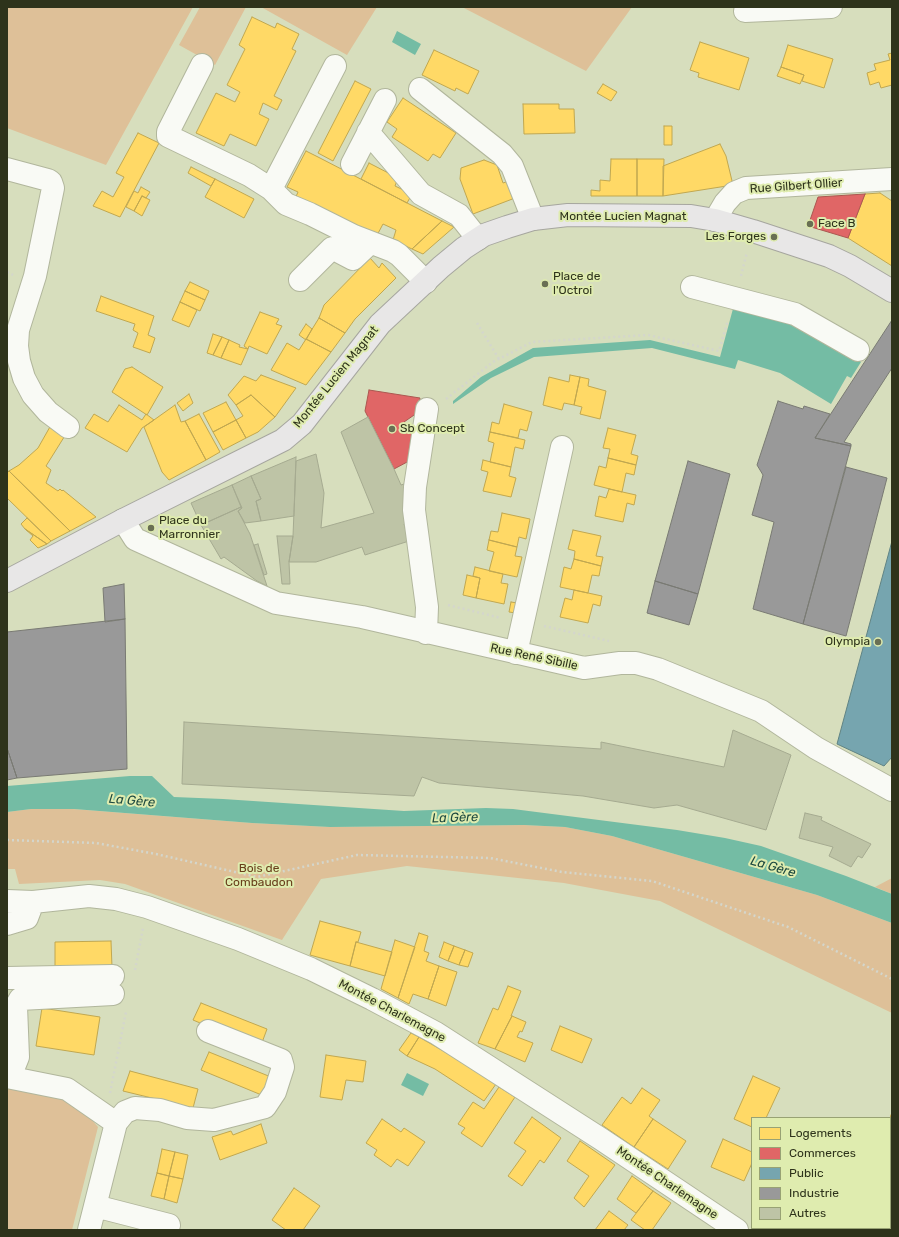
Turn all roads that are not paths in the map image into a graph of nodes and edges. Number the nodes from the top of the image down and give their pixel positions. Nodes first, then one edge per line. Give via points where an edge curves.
1 (831, 7) edge
2 (745, 11) dead end
3 (202, 64) dead end
4 (334, 66) dead end
5 (420, 89) dead end
6 (385, 100) dead end
7 (368, 132) junction
8 (352, 164) dead end
9 (7, 169) edge
10 (892, 179) edge
11 (271, 189) junction
12 (533, 219) junction
13 (714, 220) junction
14 (478, 239) junction
15 (370, 243) junction
16 (300, 280) dead end
17 (426, 282) junction
18 (692, 287) dead end
19 (892, 291) edge
20 (858, 350) dead end
21 (427, 409) road end
22 (68, 427) dead end
23 (562, 447) dead end
24 (123, 520) junction
25 (7, 581) edge
26 (426, 633) junction
27 (516, 653) junction
28 (892, 790) edge
29 (7, 901) edge
30 (33, 902) junction
31 (7, 924) edge
32 (7, 978) edge
33 (208, 1031) dead end
34 (8, 1072) edge
35 (116, 1123) junction
36 (95, 1206) junction
37 (169, 1224) dead end
38 (727, 1227) edge
39 (89, 1230) edge

1 - 2 street
3 - 11 street via 168,136 249,175
4 - 11 street
5 - 12 street via 502,154 512,166
6 - 7 street
7 - 8 street
7 - 14 street via 421,194 459,215
9 - 22 street via 48,180 53,188 35,276 18,330 17,346 24,378 33,395 48,412
10 - 13 street, Rue Gilbert Ollier via 746,188 734,193
11 - 15 street via 286,204
12 - 13 main road, Montée Lucien Magnat via 568,215 691,216
12 - 14 main road, Montée Lucien Magnat
13 - 19 main road, Montée Lucien Magnat via 829,256
14 - 17 main road, Montée Lucien Magnat via 441,267
15 - 16 street via 353,259 332,248
15 - 17 street via 399,255
17 - 24 main road, Montée Lucien Magnat via 376,328 302,424 283,440
18 - 20 street via 795,314
21 - 26 street via 415,486 414,510 427,607
23 - 27 street
24 - 25 main road, Montée Lucien Magnat
24 - 26 street, Rue René Sibille via 135,539 276,603 362,617
26 - 27 street, Rue René Sibille
27 - 28 street, Rue René Sibille via 584,668 636,663 658,669 761,711 816,748
29 - 30 street, Montée Charlemagne
30 - 31 street via 27,918
30 - 38 street, Montée Charlemagne via 89,896 116,899 147,907 231,937 311,969 436,1033 601,1139
32 - 34 street via 113,985 20,999 16,1006 18,1057
33 - 35 street via 281,1060 283,1067 275,1092 265,1106 214,1120 187,1118 160,1110 135,1108 125,1112
34 - 35 street via 67,1089
35 - 36 street
36 - 37 street
36 - 39 street

